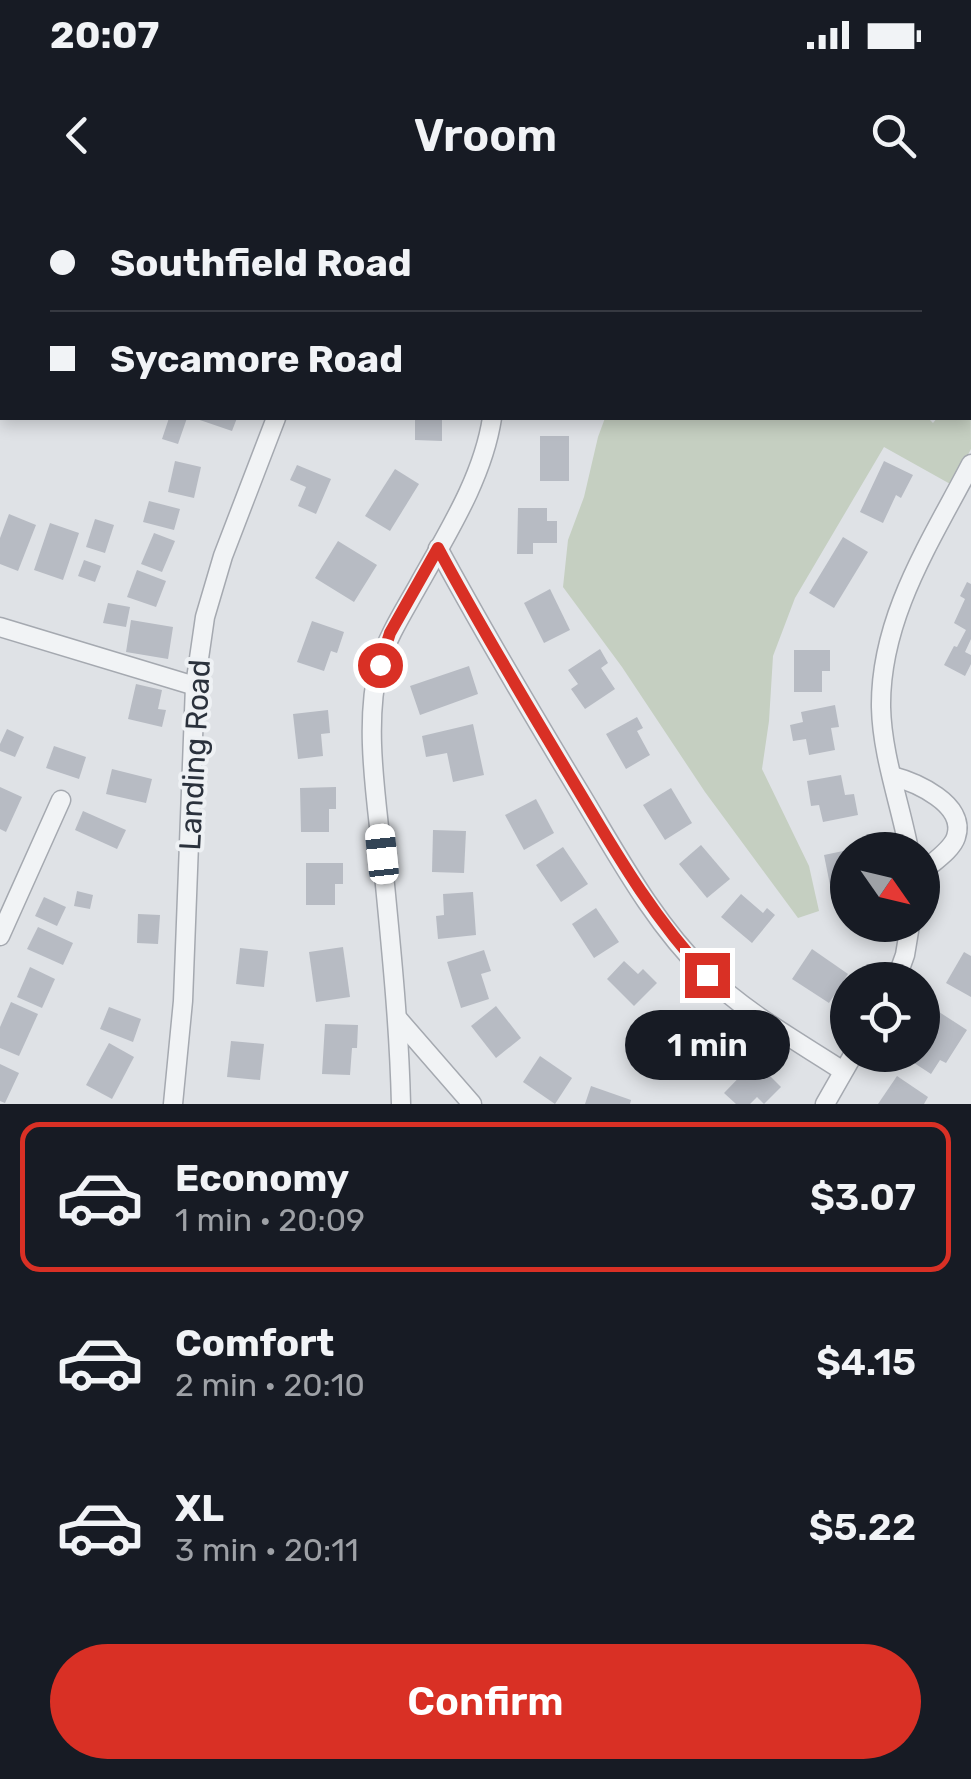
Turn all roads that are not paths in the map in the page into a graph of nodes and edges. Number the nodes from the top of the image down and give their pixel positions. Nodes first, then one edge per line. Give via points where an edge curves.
1 (275, 420) edge
2 (492, 420) edge
3 (971, 464) edge
4 (438, 548) junction
5 (0, 626) edge
6 (195, 686) junction
7 (892, 776) junction
8 (61, 800) dead end
9 (905, 832) edge
10 (940, 855) edge
11 (0, 936) edge
12 (398, 1020) junction
13 (830, 1053) edge
14 (843, 1072) edge
15 (175, 1084) junction
16 (164, 1104) edge
17 (173, 1104) edge
18 (402, 1104) edge
19 (472, 1104) edge
20 (825, 1104) edge

1 - 6 street, Landing Road via 204,617
2 - 4 street via 476,477
3 - 7 street via 890,636 881,708
4 - 12 street via 390,633 373,697
4 - 13 street via 640,892 682,948 740,1003
5 - 6 street
6 - 15 street, Landing Road
7 - 9 street
7 - 10 street via 939,796 953,815 958,834
8 - 11 street
12 - 18 street
12 - 19 street
14 - 20 street
15 - 16 street
15 - 17 street, Landing Road

